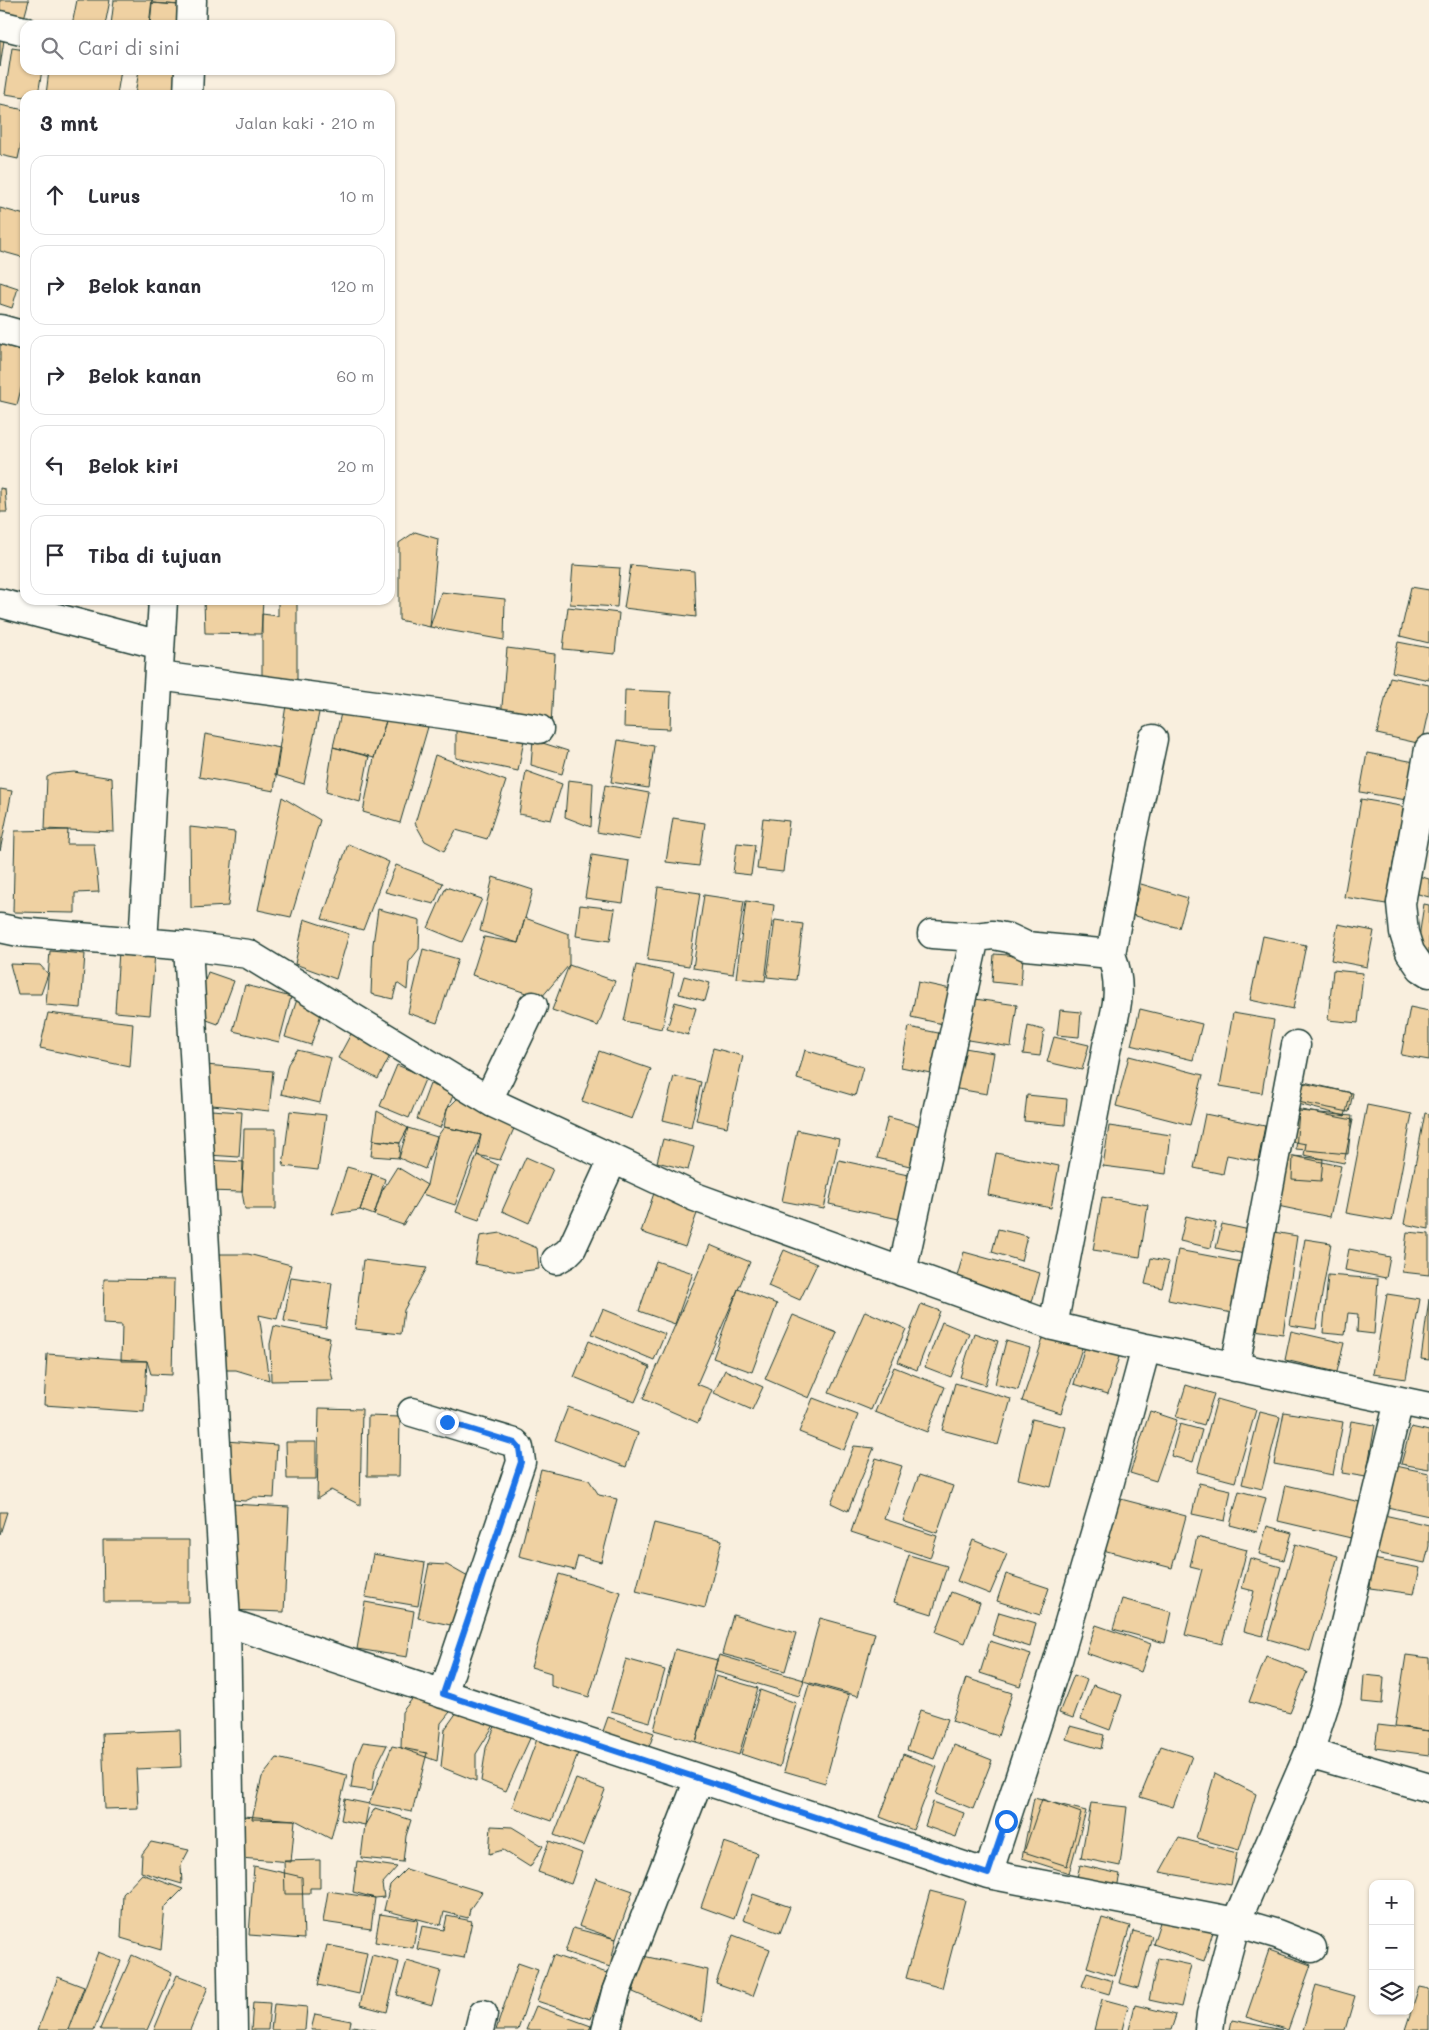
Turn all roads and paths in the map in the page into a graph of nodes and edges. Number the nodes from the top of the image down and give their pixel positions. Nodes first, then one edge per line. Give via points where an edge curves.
1 (192, 0) edge
2 (191, 20) edge
3 (0, 25) edge
4 (20, 30) edge
5 (189, 75) edge
6 (188, 90) edge
7 (0, 329) edge
8 (20, 335) edge
9 (0, 603) edge
10 (163, 605) edge
11 (160, 644) junction
12 (159, 676) junction
13 (539, 729) dead end
14 (1152, 739) dead end
15 (1429, 749) edge
16 (0, 928) edge
17 (932, 934) dead end
18 (975, 938) junction
19 (143, 943) junction
20 (188, 946) junction
21 (1111, 954) junction
22 (1429, 973) edge
23 (533, 1006) dead end
24 (1296, 1045) dead end
25 (488, 1100) junction
26 (612, 1159) junction
27 (556, 1260) dead end
28 (902, 1272) junction
29 (1053, 1326) junction
30 (1146, 1348) junction
31 (1235, 1367) junction
32 (1399, 1401) junction
33 (1429, 1407) edge
34 (412, 1412) dead end
35 (226, 1622) junction
36 (443, 1694) junction
37 (1309, 1753) junction
38 (699, 1778) junction
39 (1429, 1788) edge
40 (988, 1874) junction
41 (1236, 1922) junction
42 (1312, 1948) dead end
43 (233, 2030) edge
44 (606, 2030) edge
45 (1209, 2030) edge

1 - 2 street
3 - 4 street
5 - 6 street
7 - 8 street
9 - 11 street
10 - 11 street
11 - 12 street
12 - 13 street
12 - 19 street
14 - 21 street
15 - 22 street via 1401,904 1410,952 1421,968
16 - 19 street
17 - 18 street
18 - 21 street via 993,935 1026,946
18 - 28 street
19 - 20 street
20 - 25 street via 248,954
20 - 35 street
21 - 29 street via 1118,972 1118,1001
23 - 25 street
24 - 31 street
25 - 26 street
26 - 27 street via 572,1248
26 - 28 street via 695,1197
28 - 29 street
29 - 30 street
30 - 31 street
30 - 40 street via 1058,1660
31 - 32 street
32 - 33 street
32 - 37 street via 1327,1697
34 - 36 street via 515,1443 521,1456
35 - 36 street
35 - 43 street
36 - 38 street
37 - 39 street
37 - 41 street
38 - 40 street
38 - 44 street via 616,1992
40 - 41 street
41 - 42 street
41 - 45 street via 1210,2014

